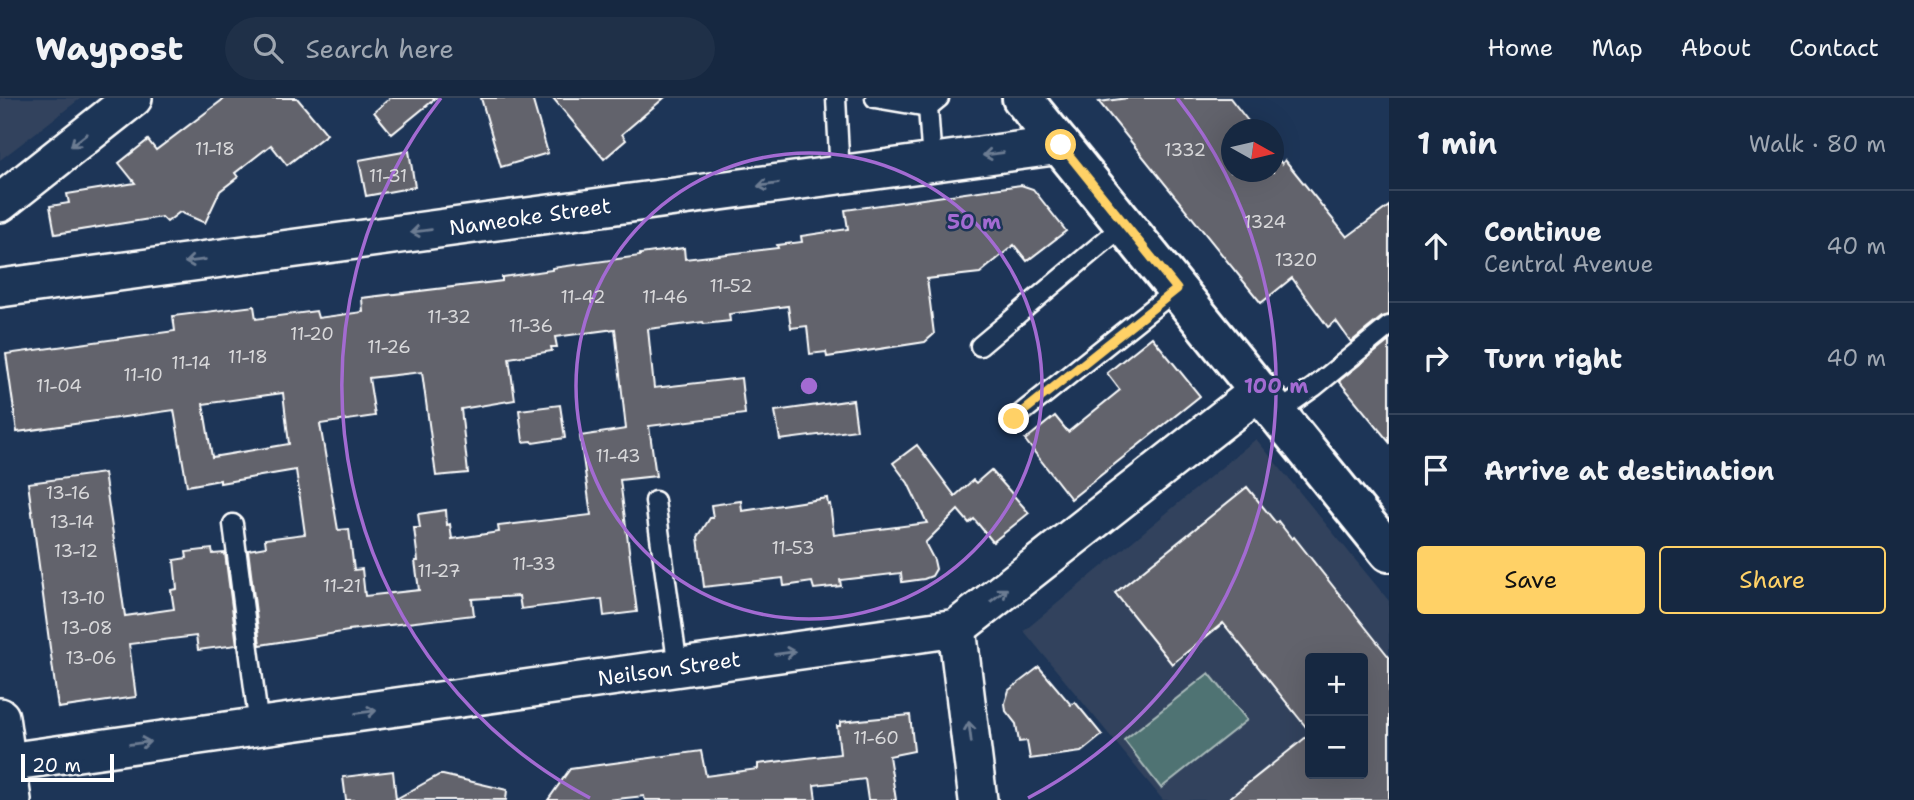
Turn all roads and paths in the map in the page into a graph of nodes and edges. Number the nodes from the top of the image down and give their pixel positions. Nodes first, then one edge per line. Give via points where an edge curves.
1 (133, 98) edge
2 (836, 98) edge
3 (875, 98) edge
4 (1022, 98) edge
5 (934, 102) edge
6 (1061, 145) junction
7 (932, 163) junction
8 (840, 175) junction
9 (0, 203) edge
10 (1125, 225) junction
11 (0, 288) edge
12 (1177, 289) junction
13 (1389, 326) edge
14 (980, 346) dead end
15 (1268, 402) junction
16 (1014, 419) dead end
17 (655, 501) dead end
18 (233, 524) dead end
19 (1389, 551) edge
20 (957, 628) junction
21 (678, 668) junction
22 (0, 717) edge
23 (258, 727) junction
24 (3, 763) edge
25 (12, 800) edge
26 (978, 800) edge

1 -> 9 street
2 - 8 lane
3 - 5 lane
4 - 6 street
5 - 7 lane
6 -> 7 street, Nameoke Street
6 - 10 street
7 - 8 street, Nameoke Street
8 -> 11 street, Nameoke Street
10 - 12 street
10 - 14 lane
12 - 15 street
12 - 16 lane
13 - 15 lane via 1314,387
15 - 19 street
20 -> 15 street, Neilson Street
17 - 21 lane
18 - 23 lane
21 -> 20 street, Neilson Street
26 -> 20 street
23 -> 21 street, Neilson Street
22 - 24 street
24 -> 23 street, Neilson Street
24 - 25 street

